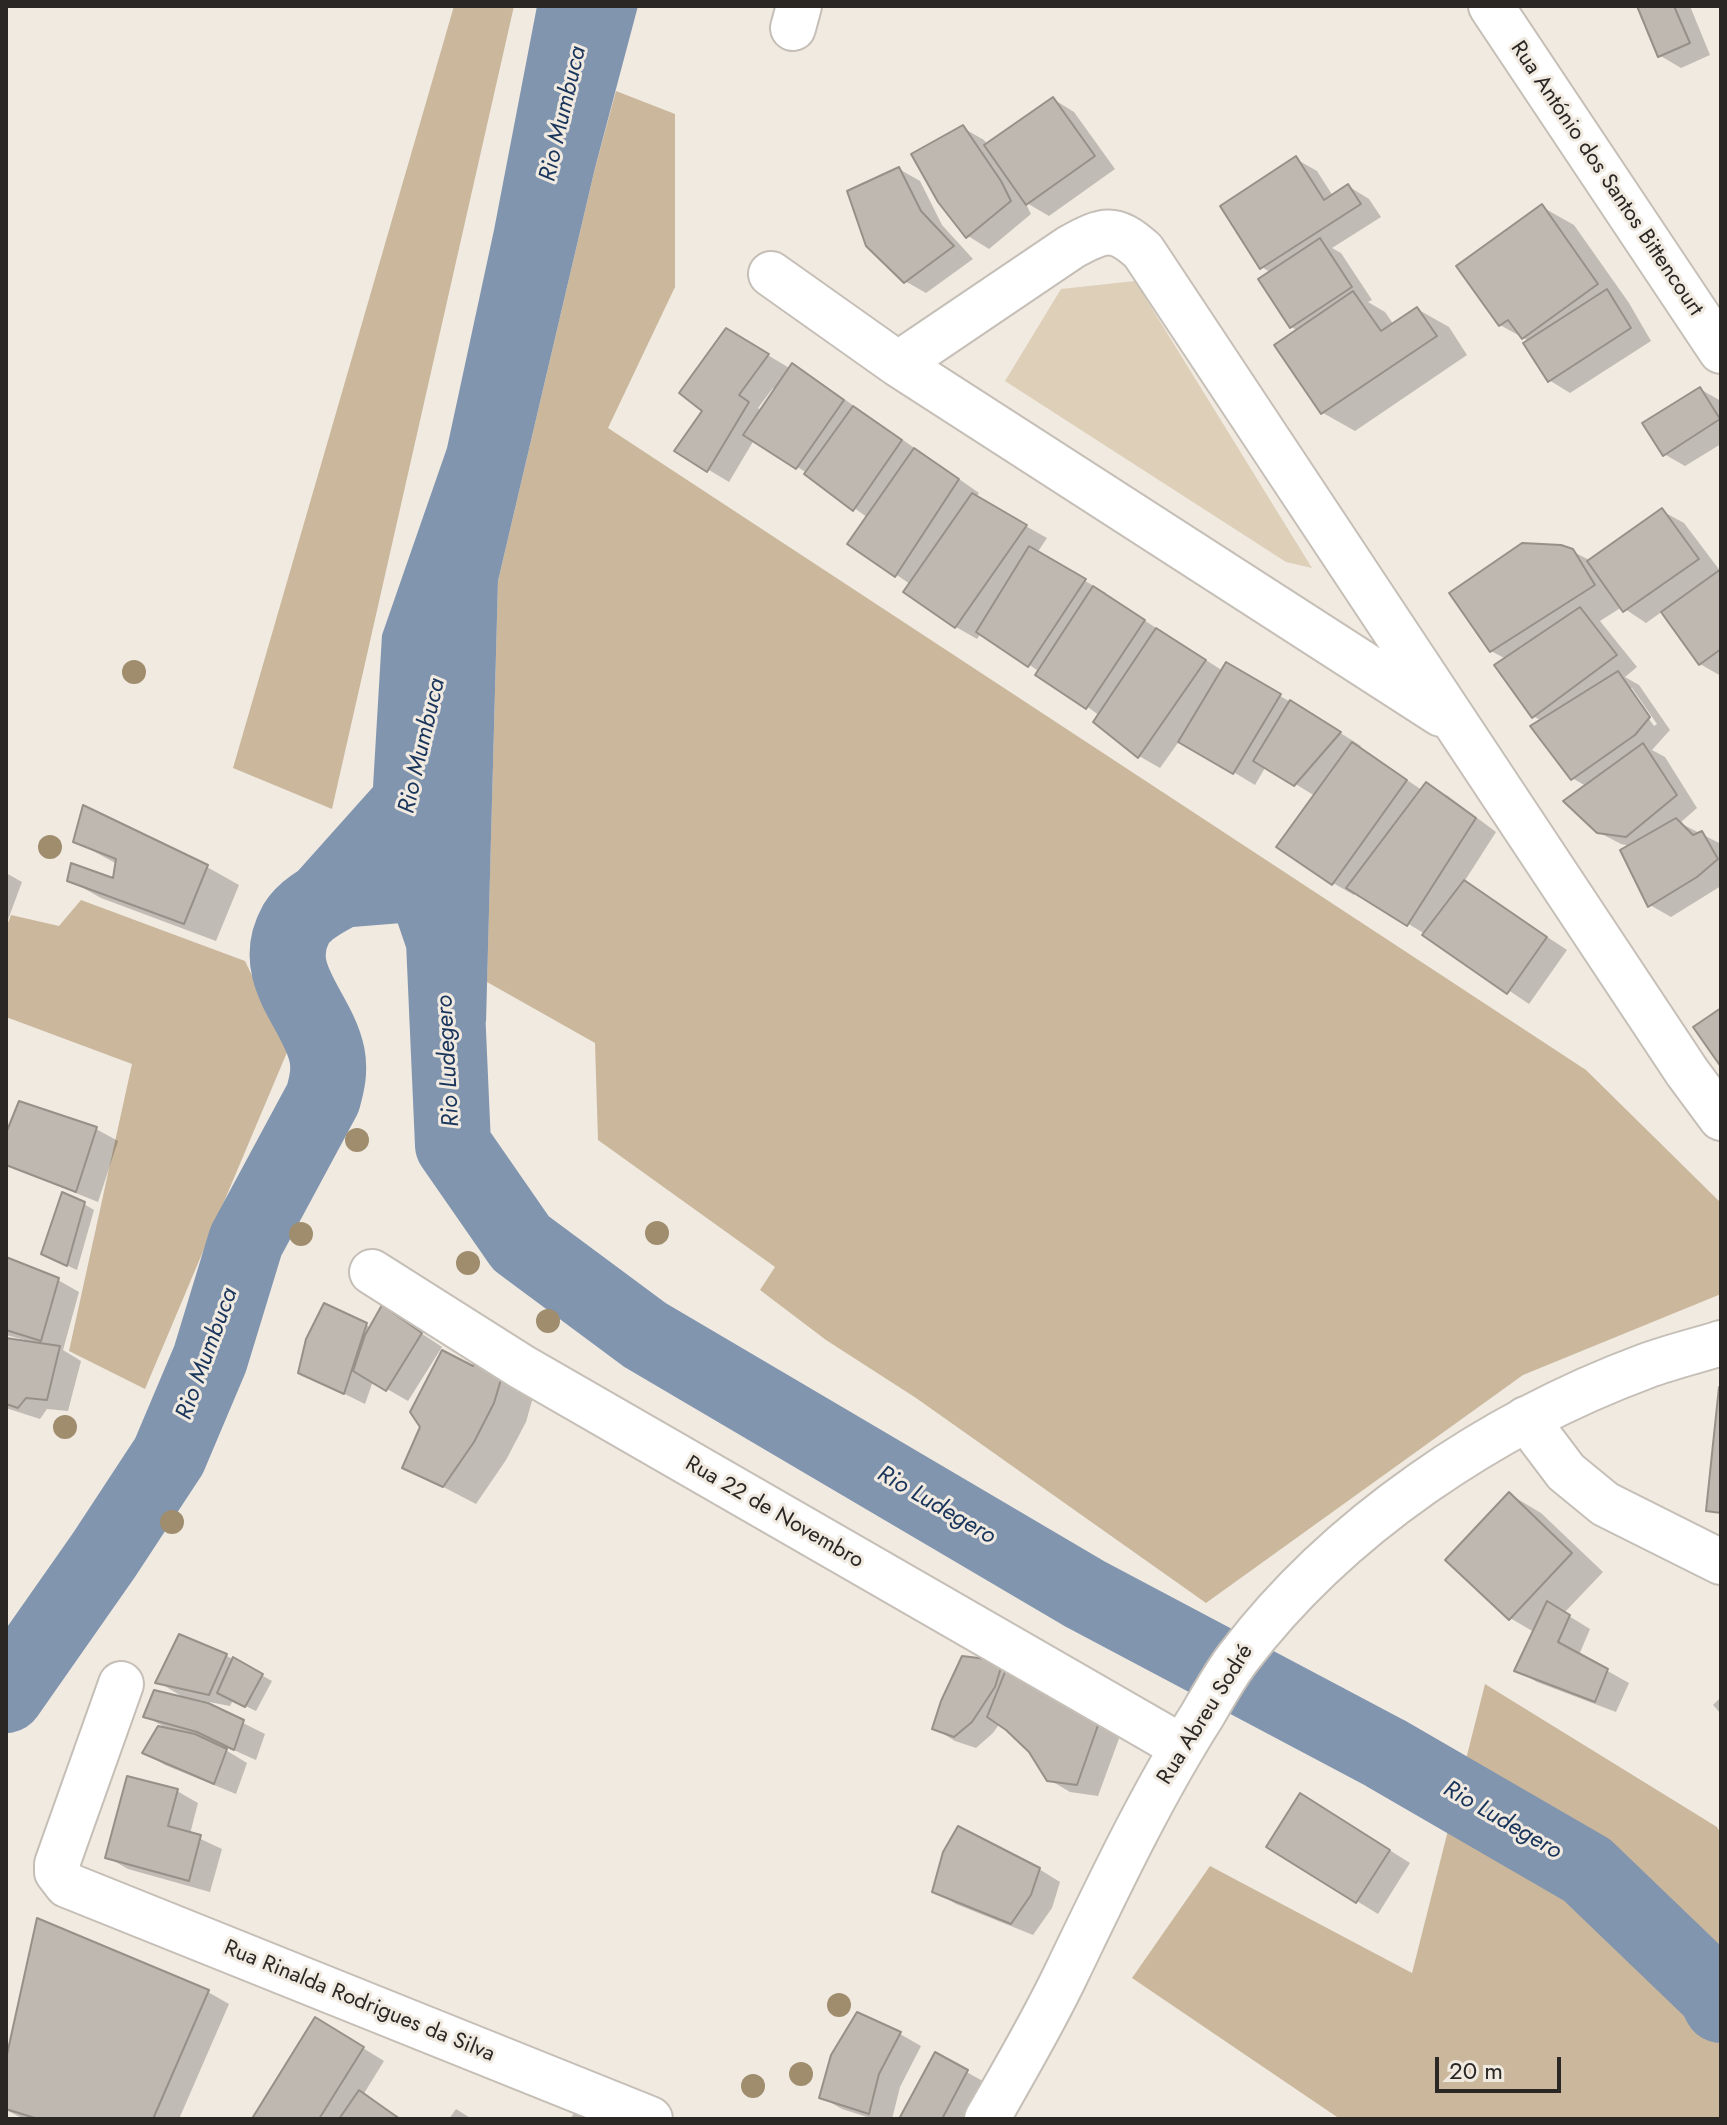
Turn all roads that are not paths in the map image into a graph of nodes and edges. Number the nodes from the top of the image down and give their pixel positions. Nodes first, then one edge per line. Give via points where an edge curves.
1 (1491, 6) edge
2 (771, 274) dead end
3 (1721, 351) edge
4 (898, 364) junction
5 (1454, 722) junction
6 (1721, 1118) edge
7 (372, 1272) dead end
8 (1721, 1343) edge
9 (1526, 1419) junction
10 (1721, 1562) edge
11 (121, 1684) dead end
12 (1182, 1747) junction
13 (650, 2119) edge
14 (987, 2119) edge

1 - 3 street, Rua António dos Santos Bittencourt
2 - 4 street
4 - 5 street
4 - 5 street via 1071,247 1096,233 1126,235 1143,251
5 - 6 street
7 - 12 street, Rua 22 de Novembro via 522,1367
8 - 9 street, Rua Abreu Sodré via 1646,1366
9 - 10 street via 1566,1472 1605,1504
9 - 12 street, Rua Abreu Sodré via 1447,1467 1366,1526 1289,1597 1237,1659
11 - 13 street, Rua Rinalda Rodrigues da Silva via 57,1864 67,1885
12 - 14 street, Rua Abreu Sodré

